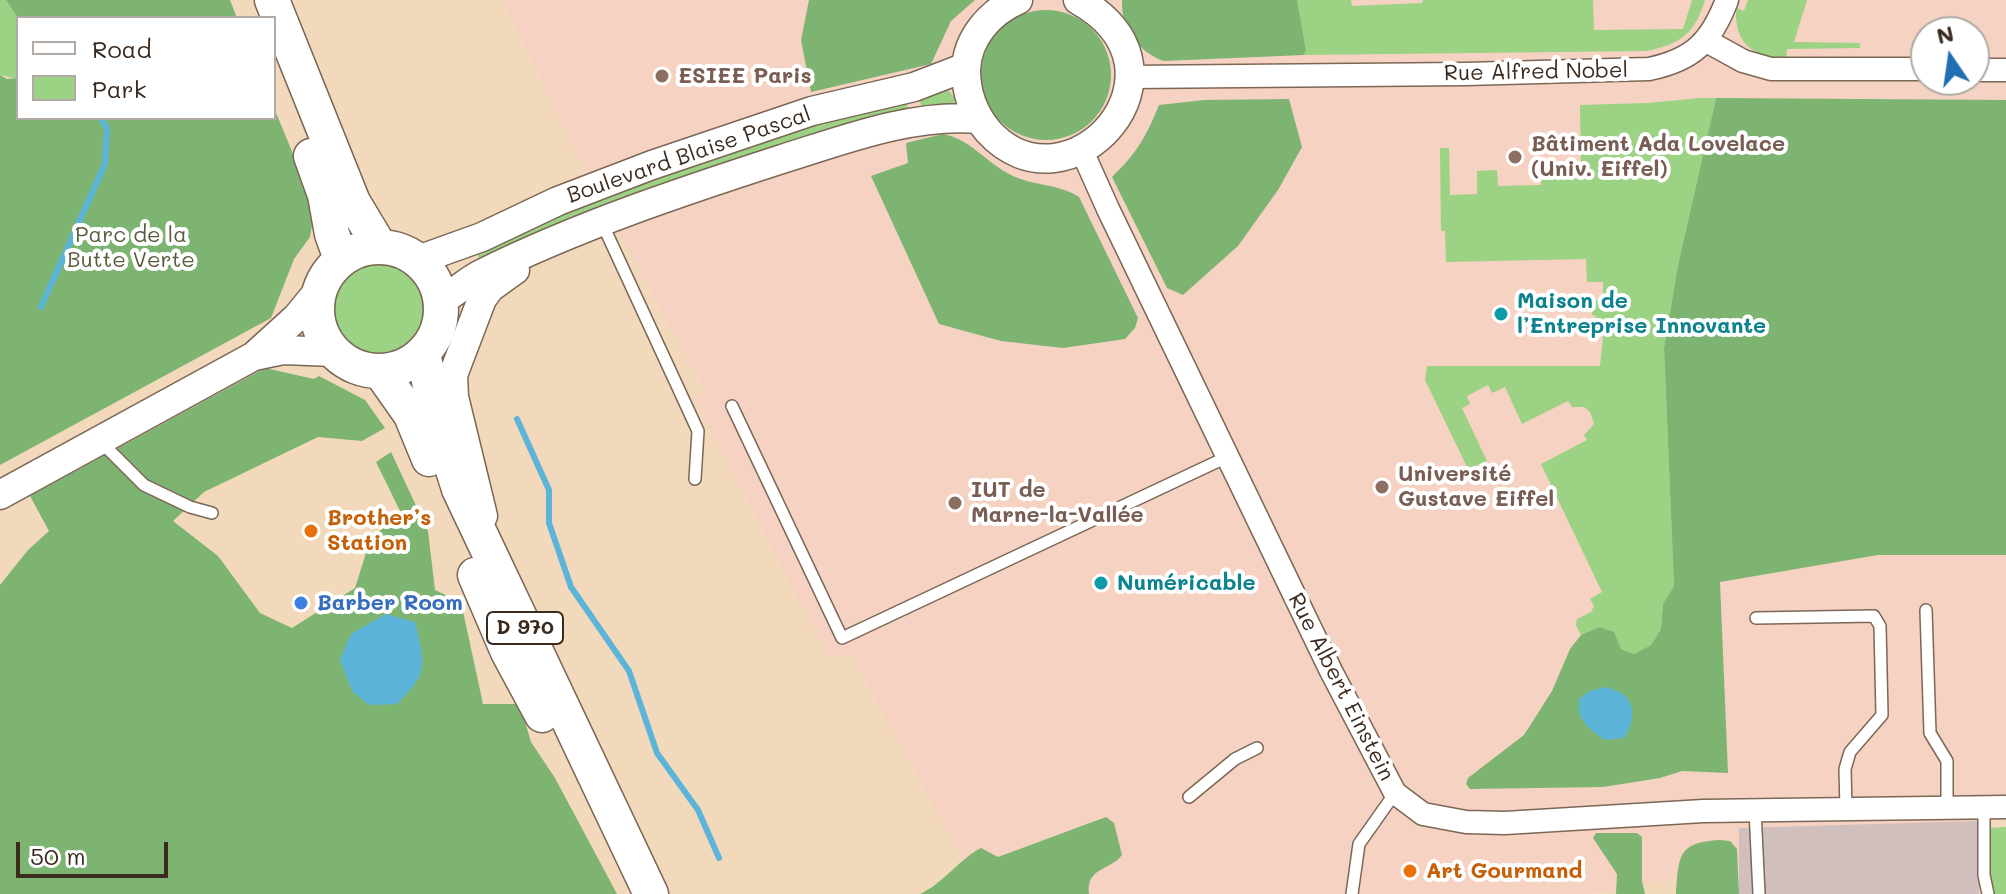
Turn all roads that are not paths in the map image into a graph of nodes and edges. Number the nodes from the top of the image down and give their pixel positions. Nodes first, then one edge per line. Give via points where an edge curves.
1 (272, 0) edge
2 (1078, 0) edge
3 (1727, 0) edge
4 (1002, 5) edge
5 (1112, 14) edge
6 (1705, 40) junction
7 (276, 64) edge
8 (966, 67) junction
9 (1910, 69) edge
10 (1130, 77) junction
11 (978, 119) junction
12 (1082, 151) junction
13 (590, 227) junction
14 (380, 247) junction
15 (341, 259) junction
16 (418, 260) junction
17 (320, 289) junction
18 (441, 301) junction
19 (334, 352) junction
20 (422, 354) junction
21 (254, 356) junction
22 (380, 371) junction
23 (732, 406) dead end
24 (100, 441) junction
25 (1227, 457) junction
26 (695, 479) dead end
27 (0, 495) edge
28 (212, 513) dead end
29 (496, 567) junction
30 (1926, 610) dead end
31 (1756, 618) dead end
32 (1257, 748) dead end
33 (1395, 793) junction
34 (1189, 797) dead end
35 (1947, 807) junction
36 (1995, 807) edge
37 (1846, 809) junction
38 (1755, 810) junction
39 (632, 894) edge
40 (651, 894) edge
41 (1352, 894) edge
42 (1759, 894) edge
43 (1988, 894) edge

1 - 14 main road via 353,202
2 - 5 street
3 - 6 street
4 - 8 street via 976,37
5 - 10 street
6 - 9 street via 1771,69
6 - 10 street, Rue Alfred Nobel via 1670,65 1629,71
7 - 15 main road via 325,195
8 - 11 street via 968,94
8 - 16 street, Boulevard Blaise Pascal via 652,165
10 - 12 street via 1117,121
11 - 12 street via 997,141 1024,155 1053,158
11 - 13 street, Boulevard Blaise Pascal via 932,120 826,145
12 - 25 street, Rue Albert Einstein
13 - 18 street, Boulevard Blaise Pascal via 474,278
13 - 26 lane via 698,431
13 - 29 street via 490,288 476,310 453,375
14 - 15 main road
14 - 16 main road
15 - 17 main road
16 - 18 main road
17 - 19 main road via 317,318
17 - 21 street
18 - 20 main road via 438,329
19 - 21 street via 283,350
19 - 22 main road via 360,368
20 - 22 main road via 401,367
20 - 29 main road, D 970 via 459,489
21 - 24 street
22 - 39 main road, D 970 via 411,415 508,652
23 - 25 lane via 842,638
24 - 27 street
24 - 28 lane via 144,485
25 - 33 street, Rue Albert Einstein
29 - 40 main road, D 970
30 - 35 lane via 1930,733 1947,761
31 - 37 lane via 1874,616 1880,626 1882,715 1850,752
32 - 34 lane
33 - 38 street, Rue Albert Einstein via 1423,814 1466,822
33 - 41 lane via 1359,844
35 - 36 street, Rue Albert Einstein
35 - 37 street, Rue Albert Einstein
36 - 43 lane via 1984,875
37 - 38 street, Rue Albert Einstein
38 - 42 lane

